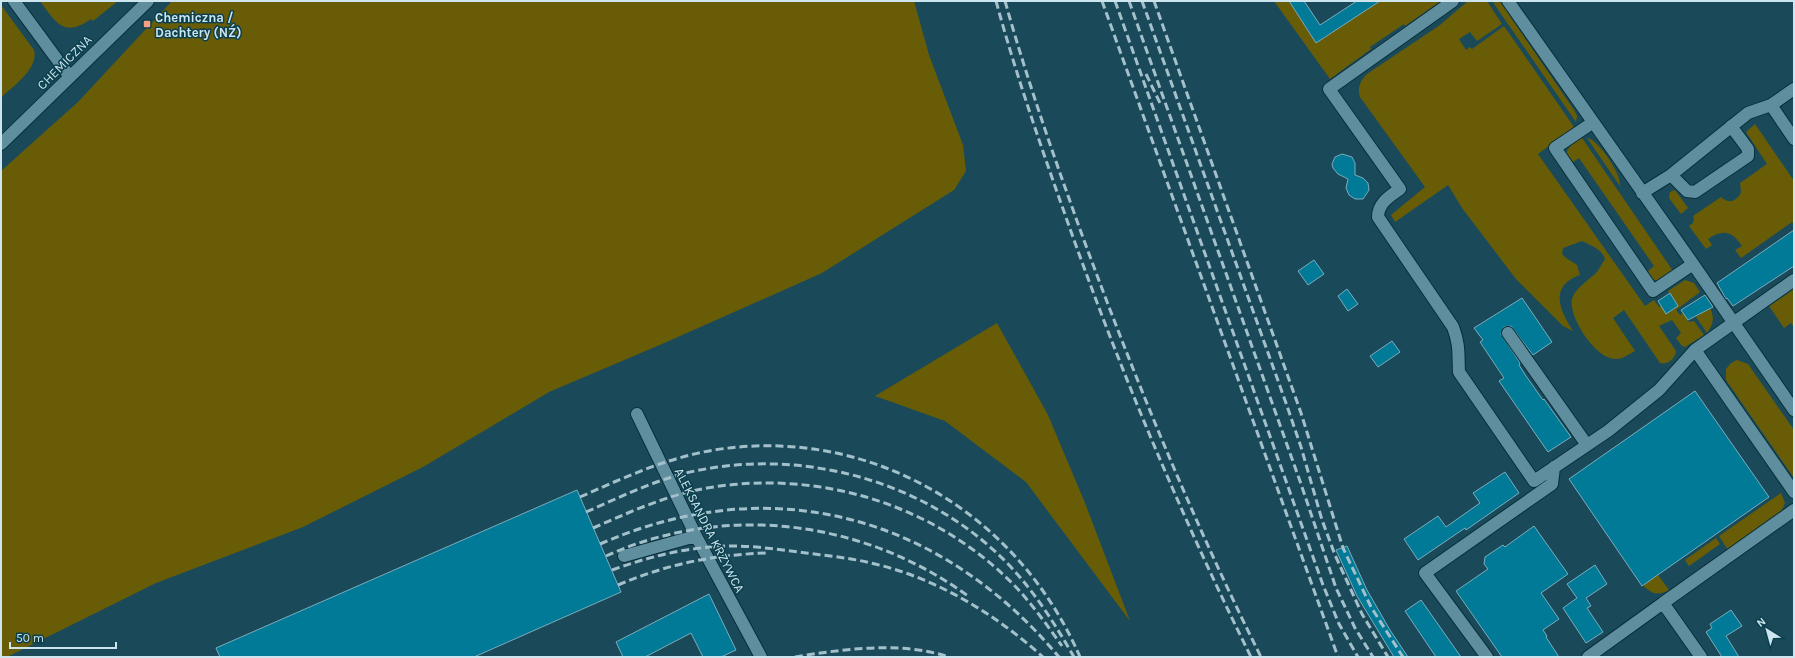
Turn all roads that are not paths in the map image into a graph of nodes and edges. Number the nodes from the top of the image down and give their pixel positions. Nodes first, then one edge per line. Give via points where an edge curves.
1 (14, 1) edge
2 (148, 1) edge
3 (1453, 1) edge
4 (1508, 1) edge
5 (70, 77) junction
6 (1794, 89) edge
7 (1771, 105) junction
8 (1592, 123) junction
9 (1731, 126) junction
10 (1793, 136) edge
11 (1, 144) edge
12 (1671, 174) junction
13 (1642, 193) junction
14 (1693, 264) junction
15 (1794, 280) edge
16 (1734, 323) junction
17 (1508, 333) dead end
18 (1695, 350) junction
19 (1794, 410) edge
20 (637, 414) dead end
21 (1587, 445) junction
22 (1554, 467) junction
23 (1794, 492) edge
24 (1794, 510) edge
25 (696, 536) junction
26 (624, 556) dead end
27 (1663, 603) junction
28 (761, 657) edge
29 (1487, 657) edge
30 (1588, 657) edge
31 (1701, 657) edge

1 - 5 street
2 - 5 street, CHEMICZNA
3 - 22 street via 1329,89 1400,189 1385,200 1378,217 1453,327 1460,359 1459,372 1534,481
4 - 8 street
5 - 11 street, CHEMICZNA
6 - 7 street
7 - 9 street via 1748,113
7 - 10 street
8 - 13 street
8 - 14 street via 1555,148 1653,291
9 - 12 street
9 - 12 street via 1748,149 1748,156 1695,192 1687,190
12 - 13 street
13 - 14 street
14 - 16 street
15 - 16 street
16 - 18 street
16 - 19 street
17 - 21 street
18 - 21 street via 1658,390
18 - 23 street
20 - 25 street, ALEKSANDRA KRZYWCA
21 - 22 street
22 - 29 street via 1552,484 1425,572
24 - 27 street
25 - 26 street
25 - 28 street, ALEKSANDRA KRZYWCA
27 - 30 street
27 - 31 street

